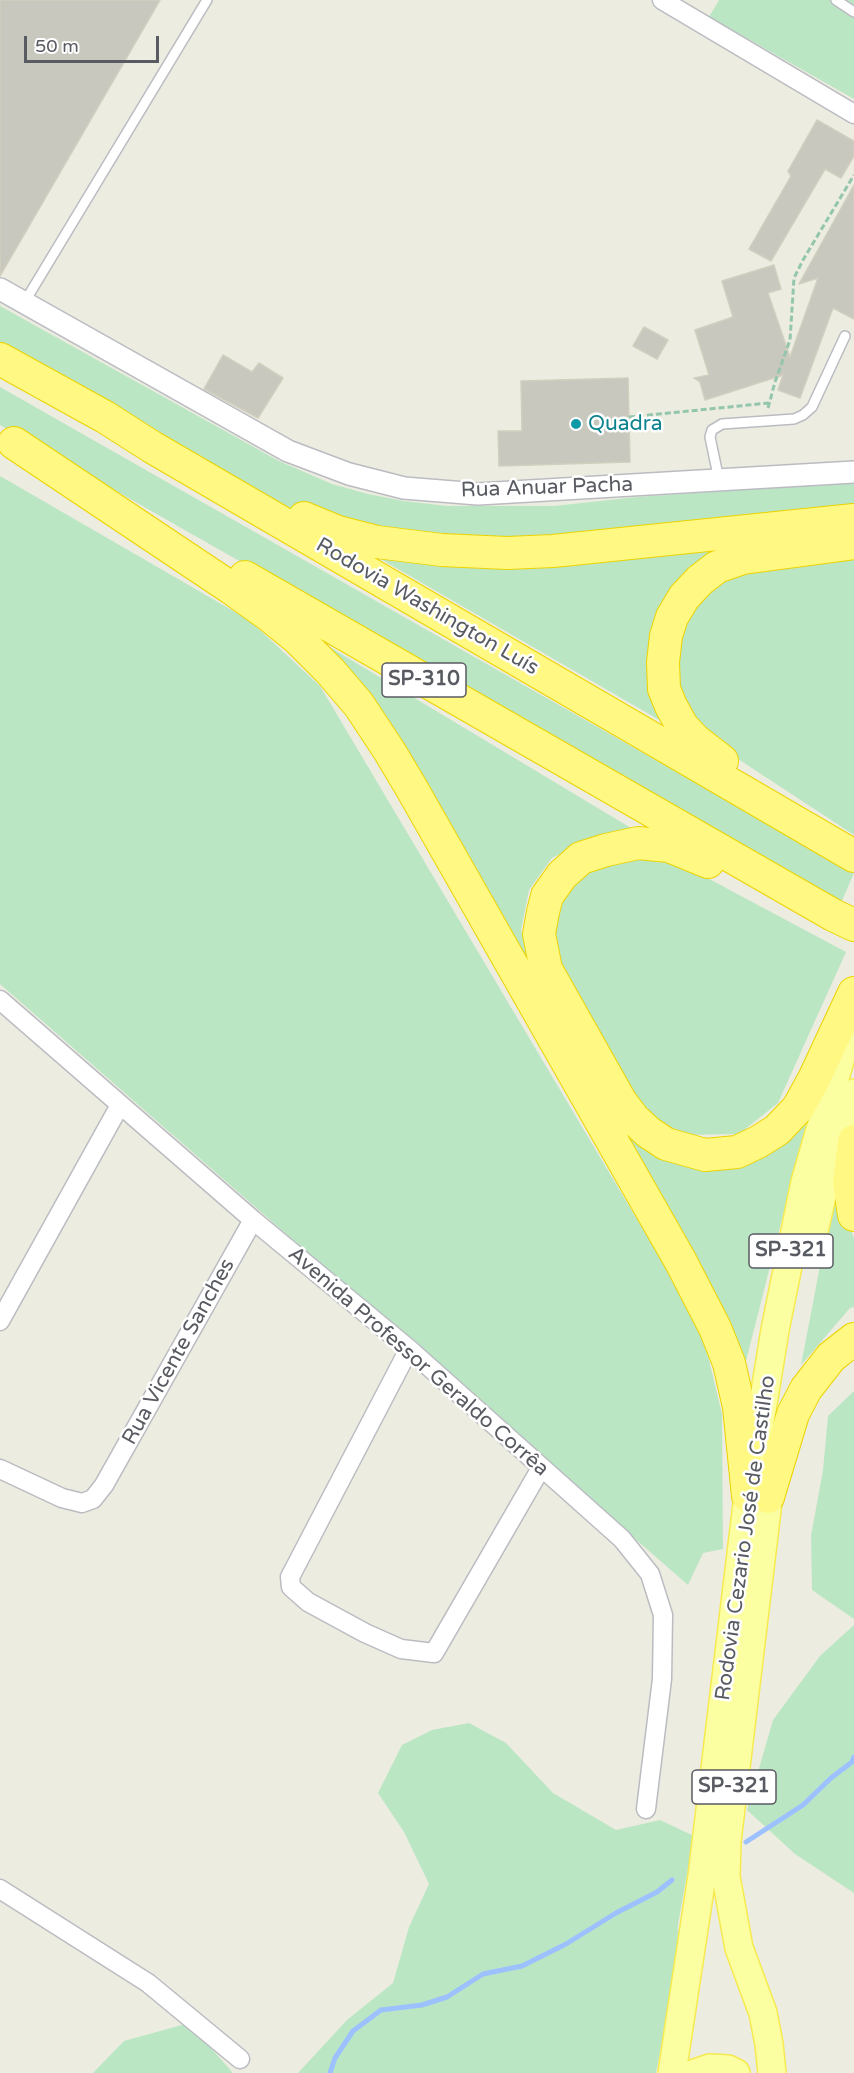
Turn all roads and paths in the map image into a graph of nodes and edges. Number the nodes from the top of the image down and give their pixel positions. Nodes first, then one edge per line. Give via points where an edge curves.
1 (207, 0) edge
2 (662, 0) edge
3 (836, 0) edge
4 (854, 12) edge
5 (852, 109) edge
6 (854, 175) edge
7 (0, 289) edge
8 (24, 303) junction
9 (844, 336) dead end
10 (0, 359) edge
11 (769, 403) junction
12 (105, 417) junction
13 (629, 417) dead end
14 (765, 421) junction
15 (7, 440) edge
16 (854, 472) edge
17 (719, 480) junction
18 (854, 520) edge
19 (854, 543) edge
20 (816, 833) junction
21 (854, 856) edge
22 (845, 920) edge
23 (854, 993) edge
24 (0, 1000) edge
25 (854, 1010) edge
26 (854, 1093) edge
27 (120, 1105) junction
28 (854, 1141) edge
29 (854, 1215) edge
30 (253, 1220) junction
31 (0, 1321) edge
32 (854, 1339) edge
33 (410, 1349) junction
34 (541, 1468) junction
35 (0, 1469) edge
36 (758, 1496) junction
37 (646, 1809) dead end
38 (0, 1889) edge
39 (240, 2059) dead end
40 (672, 2073) edge
41 (695, 2073) edge
42 (736, 2073) edge
43 (772, 2073) edge

1 - 8 lane
2 - 5 street
3 - 4 lane
6 - 11 path via 794,278 790,340
7 - 8 street, Rua Anuar Pacha
8 - 17 street, Rua Anuar Pacha via 288,451 349,474 404,488 478,494
9 - 14 lane via 812,407 794,419
10 - 12 highway, Rodovia Washington Luís / SP-310
11 - 13 path
11 - 14 path
12 - 18 highway via 298,516 338,532 411,547 471,552 553,551
12 - 20 highway, Rodovia Washington Luís / SP-310
14 - 17 lane via 722,424 712,430
15 - 22 highway, SP-310
15 - 36 highway via 270,616 330,670 359,705 407,780 715,1328 729,1363
16 - 17 street, Rua Anuar Pacha
19 - 20 highway via 743,558 717,567 684,597 666,636 664,689 682,726
20 - 21 highway, Rodovia Washington Luís / SP-310
22 - 23 highway via 669,846 638,843 581,858 562,875 547,896 539,934 546,969 634,1119 666,1144 705,1155 737,1152 758,1142 777,1130 798,1108
24 - 27 street, Avenida Professor Geraldo Corrêa
25 - 36 main road, Rodovia Cezario José de Castilho / SP-321 via 805,1182 775,1330
26 - 36 main road, Rodovia Cezario José de Castilho / SP-321 via 828,1170
27 - 30 street, Avenida Professor Geraldo Corrêa
27 - 31 street
28 - 29 highway via 849,1183
30 - 33 street, Avenida Professor Geraldo Corrêa
30 - 35 street, Rua Vicente Sanches via 93,1499 82,1503 62,1498
32 - 36 highway via 831,1357 806,1389
33 - 34 street, Avenida Professor Geraldo Corrêa
33 - 34 street via 290,1577 291,1587 308,1602 366,1633 401,1649 434,1653
34 - 37 street, Avenida Professor Geraldo Corrêa via 622,1539 650,1574 663,1616 662,1679
36 - 40 main road, Rodovia Cezario José de Castilho / SP-321
36 - 43 main road, Rodovia Cezario José de Castilho / SP-321 via 726,1877 739,1948 763,2013
38 - 39 street via 148,1983
41 - 42 main road via 710,2068

